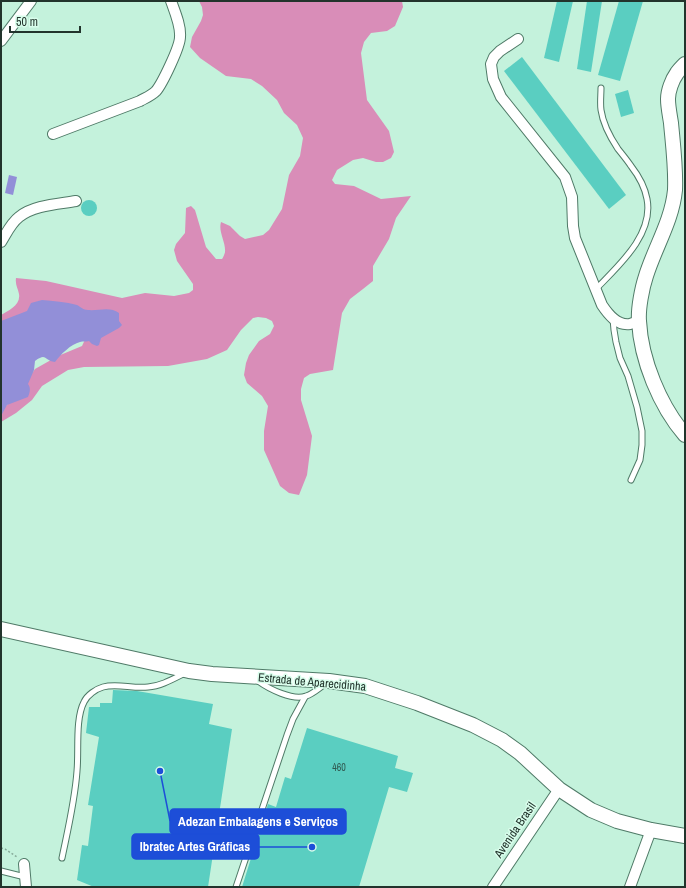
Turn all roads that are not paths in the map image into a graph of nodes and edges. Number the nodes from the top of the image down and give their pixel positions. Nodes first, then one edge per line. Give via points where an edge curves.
1 (31, 1) edge
2 (171, 1) edge
3 (518, 39) dead end
4 (1, 41) edge
5 (685, 64) edge
6 (601, 88) dead end
7 (53, 134) dead end
8 (76, 201) dead end
9 (1, 242) edge
10 (596, 289) junction
11 (613, 319) junction
12 (639, 321) junction
13 (685, 435) edge
14 (631, 480) dead end
15 (1, 629) edge
16 (189, 671) junction
17 (252, 676) junction
18 (330, 681) junction
19 (305, 696) junction
20 (559, 788) junction
21 (651, 830) junction
22 (685, 836) edge
23 (62, 858) dead end
24 (24, 864) road end
25 (1, 871) edge
26 (25, 882) edge
27 (236, 887) edge
28 (494, 887) edge
29 (630, 887) edge

1 - 4 street
2 - 7 street via 179,27 179,44 157,90 140,101
3 - 10 street via 494,57 491,64 493,79 501,97 565,177 572,196 575,238
5 - 12 street via 676,74 668,99 674,164 674,191 670,214 646,277
6 - 10 lane via 603,121 642,186 648,212 646,223 630,252
8 - 9 street via 28,211 11,226
10 - 11 street via 602,305
11 - 12 street via 629,324
11 - 14 lane via 620,358 628,376 642,431 640,460
12 - 13 street via 643,352 653,380 664,406
15 - 16 street, Estrada de Aparecidinha
16 - 17 street, Estrada de Aparecidinha
16 - 23 lane via 162,685 148,688 102,687 84,700 80,714 77,772
17 - 18 street, Estrada de Aparecidinha
17 - 19 lane via 273,690 288,695
18 - 19 lane
18 - 20 street, Estrada de Aparecidinha via 365,686 473,725 520,753
19 - 27 lane via 287,735
20 - 21 street, Estrada de Aparecidinha via 592,810 617,821
20 - 28 street, Avenida Brasil
21 - 22 street, Estrada de Aparecidinha
21 - 29 street
24 - 26 street
25 - 26 lane

